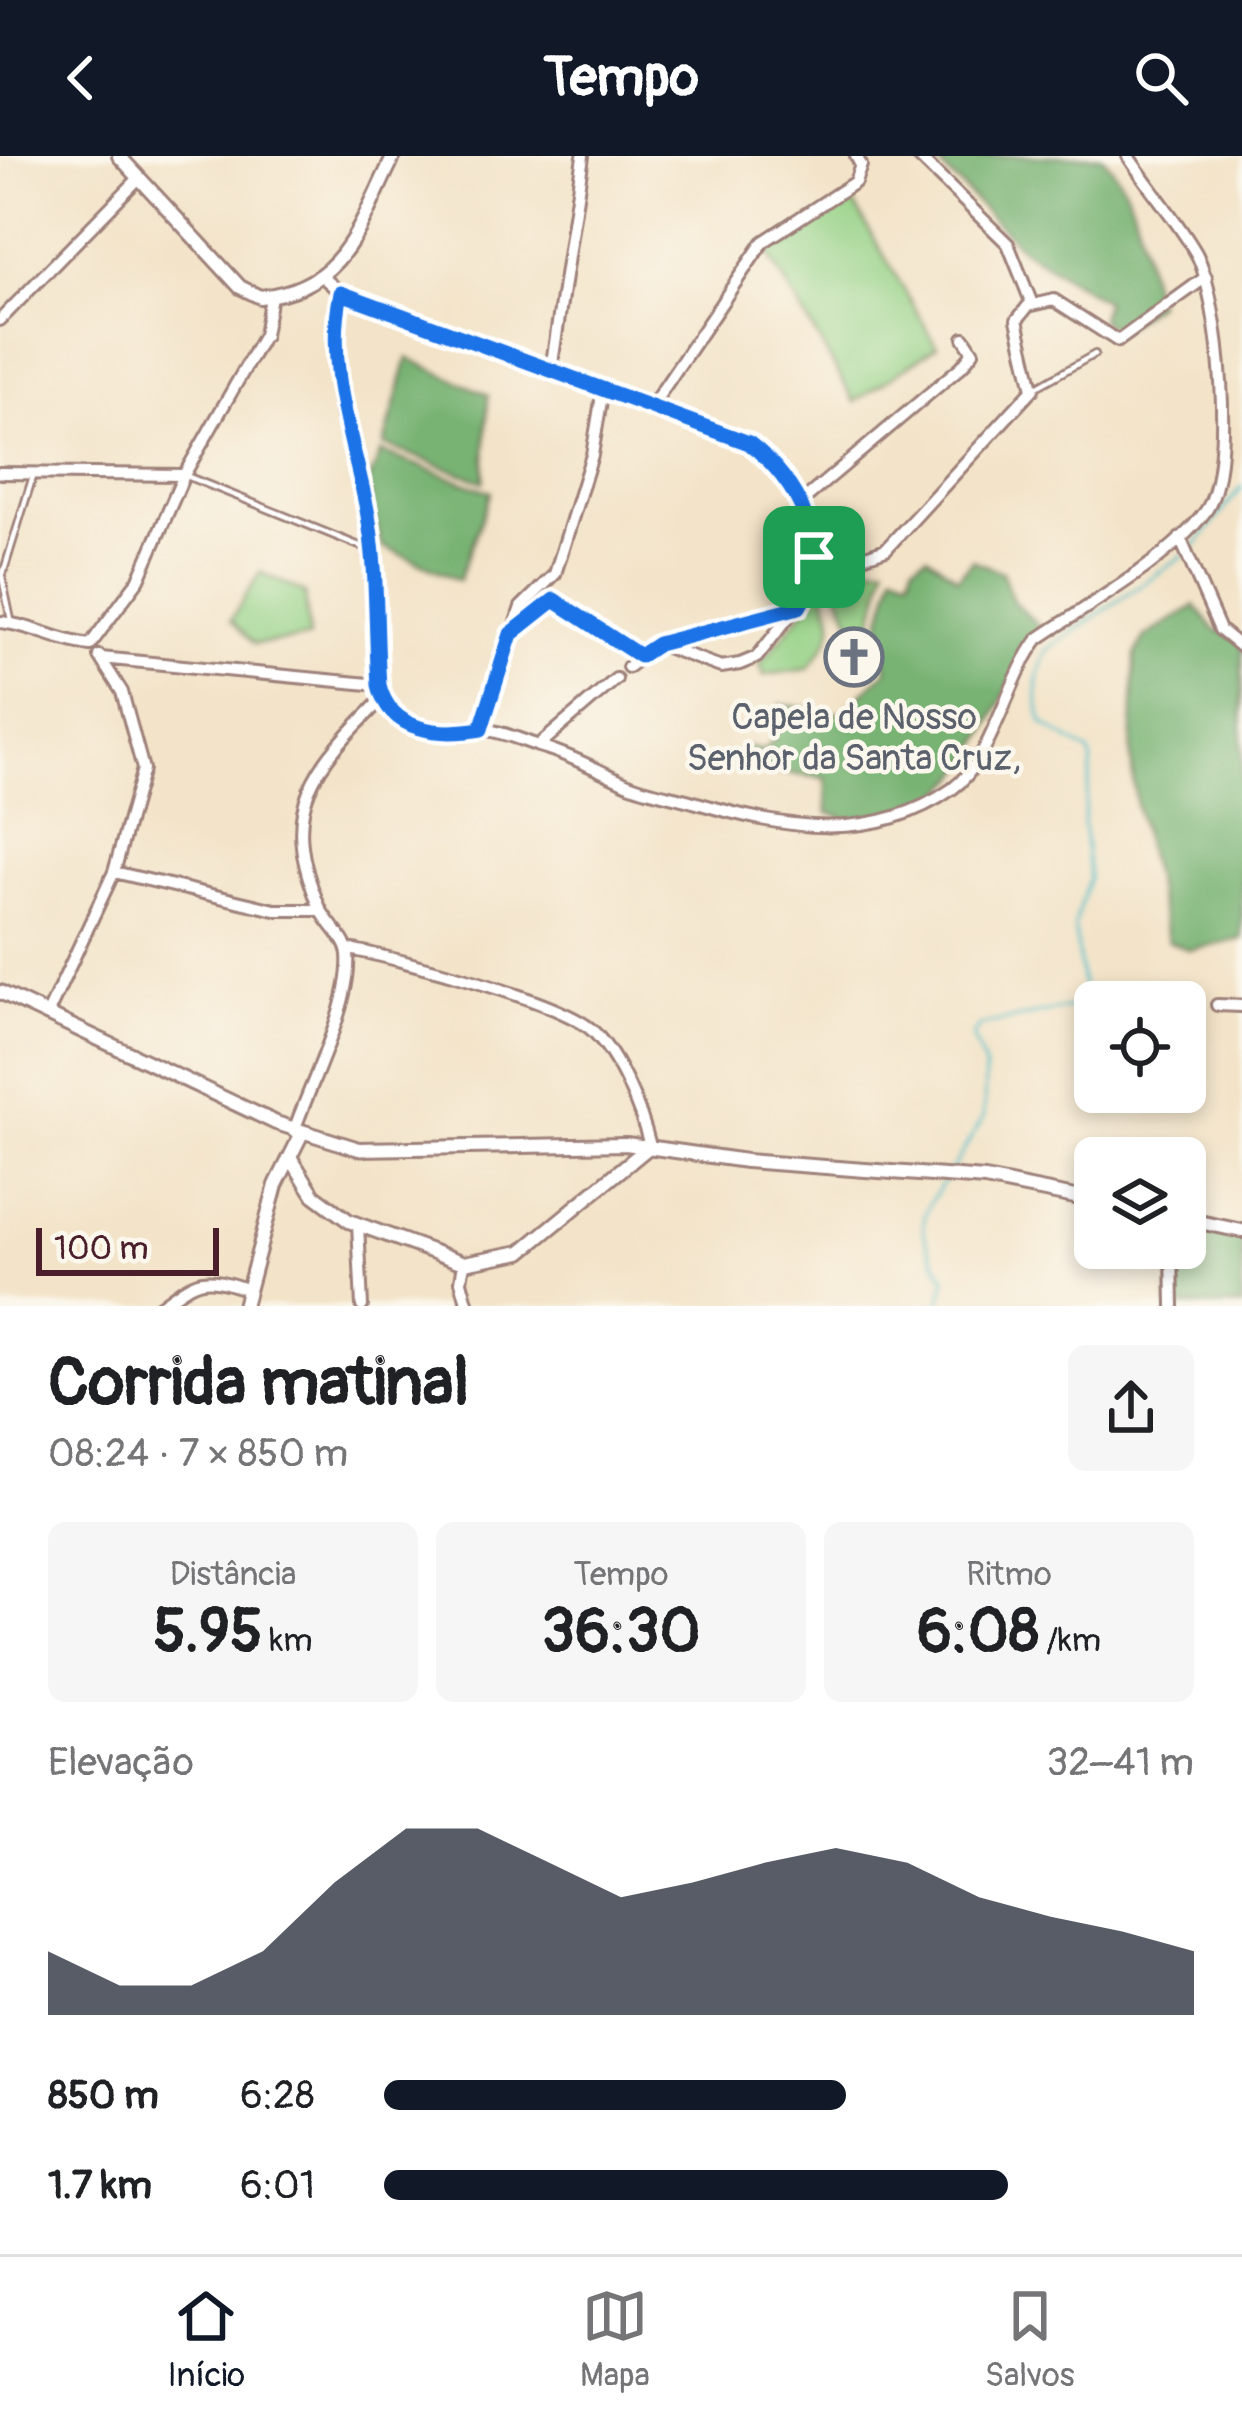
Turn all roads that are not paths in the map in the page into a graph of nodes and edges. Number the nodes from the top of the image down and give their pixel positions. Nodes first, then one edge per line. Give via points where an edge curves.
1 (394, 156) edge
2 (584, 156) edge
3 (856, 156) edge
4 (918, 156) edge
5 (1127, 156) edge
6 (127, 160) edge
7 (138, 179) junction
8 (1206, 277) junction
9 (324, 278) junction
10 (341, 293) junction
11 (271, 296) junction
12 (1032, 304) junction
13 (0, 320) edge
14 (964, 338) dead end
15 (1095, 353) dead end
16 (551, 370) junction
17 (603, 389) junction
18 (1033, 389) junction
19 (652, 407) junction
20 (0, 473) edge
21 (32, 476) junction
22 (184, 476) junction
23 (801, 502) junction
24 (1182, 542) junction
25 (371, 550) junction
26 (814, 557) junction
27 (799, 607) junction
28 (6, 622) edge
29 (511, 634) junction
30 (658, 644) junction
31 (90, 645) junction
32 (1242, 648) edge
33 (640, 656) junction
34 (101, 658) junction
35 (628, 668) dead end
36 (616, 679) dead end
37 (379, 685) junction
38 (382, 699) junction
39 (481, 729) junction
40 (538, 746) junction
41 (114, 872) junction
42 (321, 910) junction
43 (349, 949) junction
44 (0, 992) edge
45 (1216, 1005) dead end
46 (1242, 1006) edge
47 (46, 1015) junction
48 (298, 1132) junction
49 (650, 1146) junction
50 (292, 1160) junction
51 (1074, 1197) edge
52 (358, 1224) junction
53 (1206, 1224) edge
54 (1242, 1232) edge
55 (464, 1263) junction
56 (1172, 1269) edge
57 (246, 1289) junction
58 (160, 1306) edge
59 (244, 1306) edge
60 (362, 1306) edge
61 (468, 1306) edge
62 (1173, 1306) edge

1 - 9 street via 341,261
2 - 16 street
3 - 19 street via 855,182 763,242
4 - 12 street via 1008,244
5 - 8 street
6 - 7 street
7 - 11 street via 241,287
7 - 13 street
8 - 12 street via 1118,341 1054,299
8 - 24 street via 1221,466 1208,508
9 - 10 street
9 - 11 street
10 - 16 street
10 - 25 street via 341,412
11 - 22 street via 264,335
12 - 18 street via 1017,320
14 - 23 street via 973,352 962,366
15 - 18 lane
16 - 17 street
17 - 19 street
17 - 29 street via 555,574 521,607
18 - 26 street via 886,550 851,561
19 - 23 street via 749,443
20 - 21 street
21 - 22 street
21 - 28 lane via 2,577
22 - 25 lane
22 - 31 street via 140,578
23 - 26 street
24 - 32 street via 1220,630
24 - 40 street via 1038,639 973,771 953,789 863,826 764,822 630,785
25 - 37 street
26 - 27 street
27 - 30 lane
27 - 30 street via 757,657 740,664 721,667
28 - 31 street
29 - 33 street via 554,600
29 - 39 street
30 - 33 street
31 - 34 street
33 - 35 street
34 - 37 street
34 - 41 street via 122,692 143,769
36 - 40 street
37 - 38 street
38 - 39 street via 428,733
38 - 42 street via 321,760 304,796 304,844
39 - 40 street
41 - 42 street via 274,910
41 - 47 street
42 - 43 street
43 - 48 street
43 - 49 street via 573,1017 608,1050
44 - 47 street
45 - 46 street
47 - 48 street
48 - 49 street via 387,1151
48 - 50 street
49 - 51 street via 985,1179
49 - 55 street via 521,1252
50 - 52 street via 314,1195
50 - 57 street via 276,1185
52 - 55 street
52 - 60 street
53 - 54 street
55 - 61 street
56 - 62 street
57 - 58 street via 195,1280
57 - 59 street

